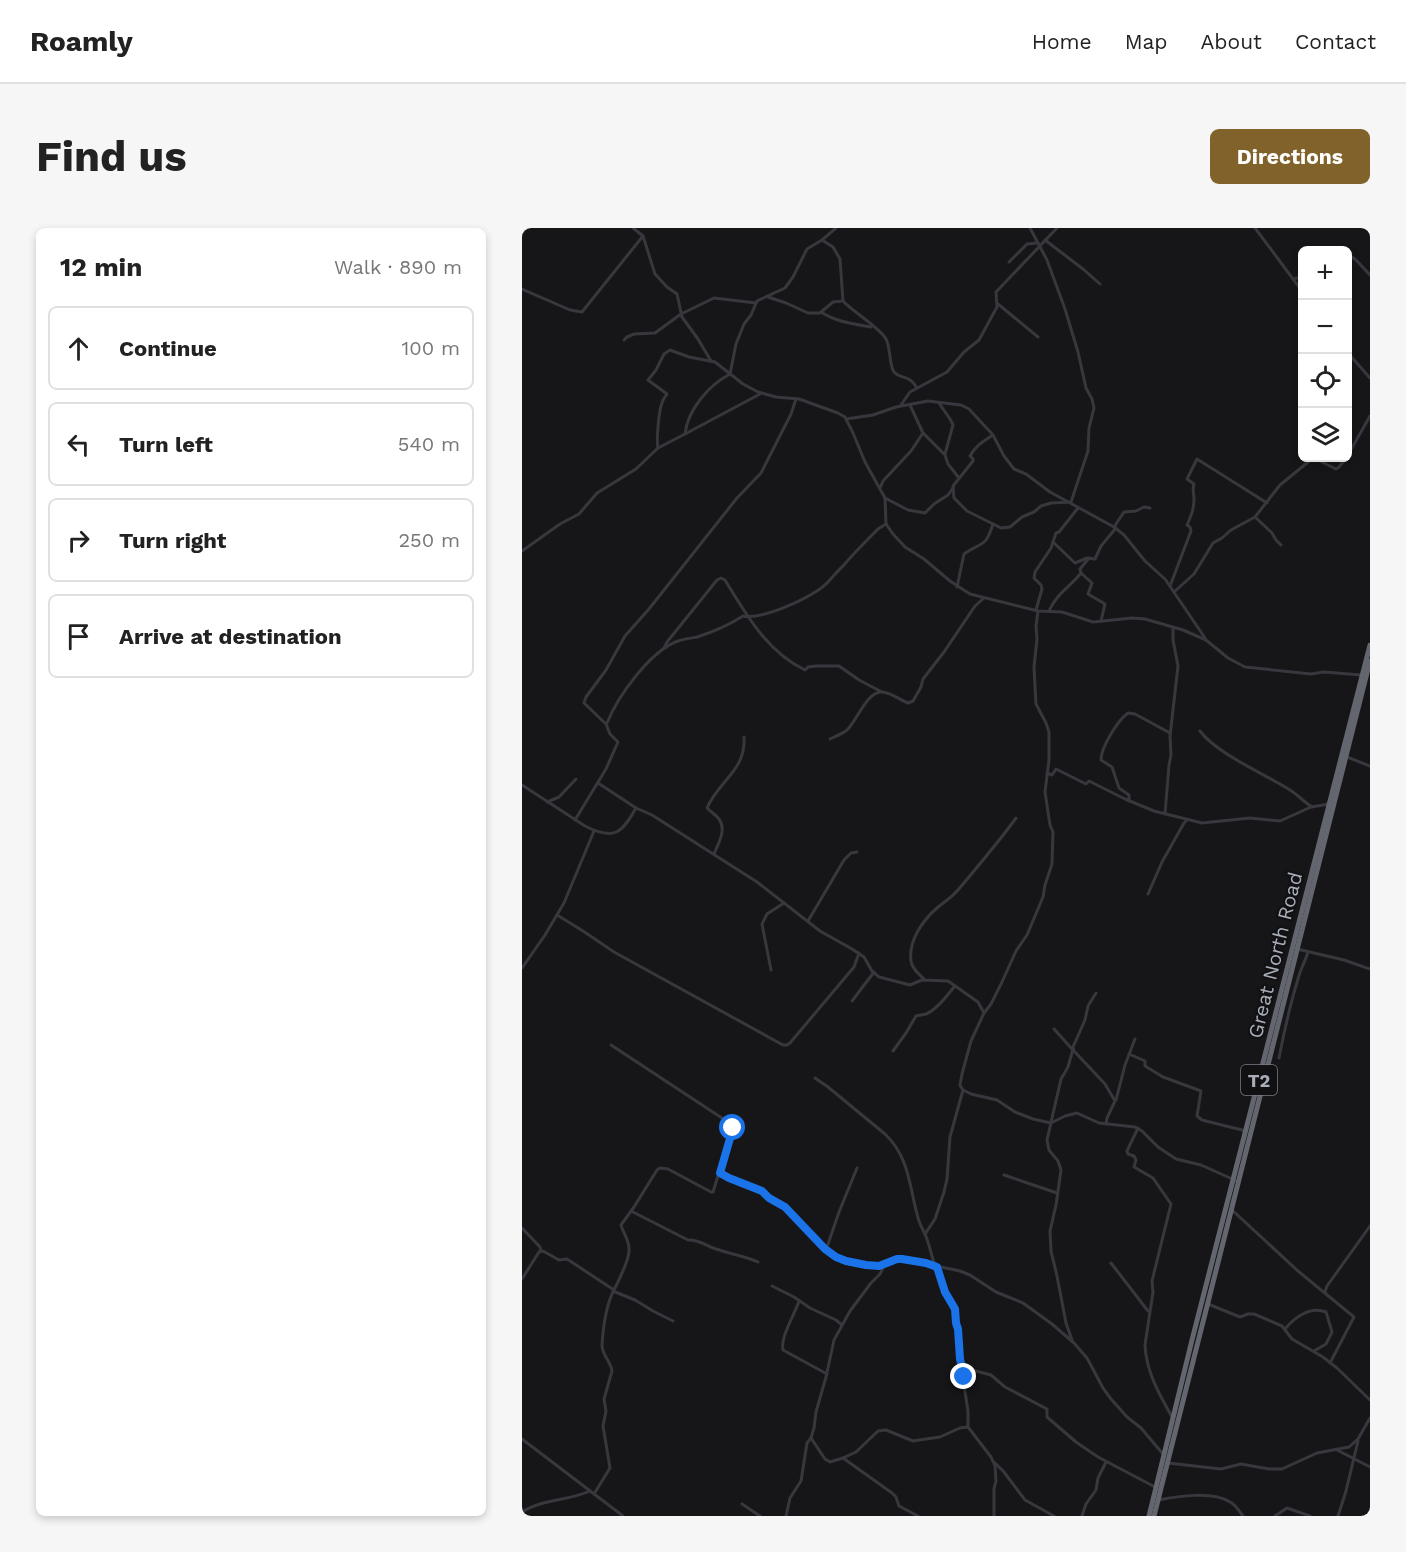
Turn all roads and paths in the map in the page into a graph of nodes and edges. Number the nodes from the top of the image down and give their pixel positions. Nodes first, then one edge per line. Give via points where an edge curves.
1 (633, 228) edge
2 (836, 228) edge
3 (1030, 228) edge
4 (1057, 228) edge
5 (1255, 228) edge
6 (643, 236) junction
7 (822, 240) junction
8 (1045, 240) junction
9 (1039, 244) junction
10 (1352, 257) edge
11 (1009, 262) dead end
12 (1370, 275) edge
13 (1298, 278) edge
14 (1293, 279) junction
15 (1100, 284) dead end
16 (1298, 286) edge
17 (522, 289) edge
18 (765, 297) junction
19 (843, 300) junction
20 (756, 303) junction
21 (998, 304) junction
22 (821, 312) junction
23 (681, 314) junction
24 (873, 327) junction
25 (1038, 338) dead end
26 (624, 340) dead end
27 (1348, 354) edge
28 (711, 361) junction
29 (730, 374) junction
30 (1370, 378) edge
31 (917, 388) junction
32 (761, 393) junction
33 (796, 399) junction
34 (938, 402) junction
35 (910, 405) junction
36 (901, 406) junction
37 (1370, 416) edge
38 (846, 419) junction
39 (922, 433) junction
40 (685, 434) junction
41 (993, 435) junction
42 (1352, 447) edge
43 (658, 448) junction
44 (945, 455) junction
45 (1308, 462) edge
46 (1321, 462) edge
47 (1343, 462) edge
48 (959, 478) junction
49 (953, 488) junction
50 (879, 489) junction
51 (885, 498) junction
52 (1071, 502) junction
53 (1267, 503) junction
54 (1078, 507) junction
55 (1150, 508) dead end
56 (1255, 517) junction
57 (886, 524) junction
58 (993, 524) junction
59 (1115, 527) junction
60 (1053, 542) junction
61 (1281, 545) dead end
62 (522, 550) edge
63 (1089, 558) junction
64 (1082, 573) junction
65 (957, 587) junction
66 (1170, 587) junction
67 (1173, 592) junction
68 (984, 598) junction
69 (1037, 610) junction
70 (1049, 611) junction
71 (748, 617) junction
72 (1101, 621) junction
73 (1173, 628) junction
74 (1206, 640) junction
75 (1370, 645) edge
76 (663, 650) junction
77 (1368, 665) edge
78 (1364, 676) junction
79 (882, 692) junction
80 (606, 724) junction
81 (1200, 730) dead end
82 (1170, 733) junction
83 (744, 737) dead end
84 (830, 739) dead end
85 (1344, 756) junction
86 (1369, 766) edge
87 (1047, 773) junction
88 (576, 779) dead end
89 (598, 783) junction
90 (522, 785) edge
91 (1129, 801) junction
92 (547, 802) junction
93 (1332, 804) junction
94 (1312, 807) junction
95 (636, 808) junction
96 (1165, 814) junction
97 (1016, 818) dead end
98 (575, 820) junction
99 (1187, 820) junction
100 (594, 831) junction
101 (857, 852) dead end
102 (714, 854) junction
103 (1148, 894) dead end
104 (784, 903) junction
105 (557, 915) junction
106 (808, 921) junction
107 (1295, 948) junction
108 (1308, 952) junction
109 (859, 953) junction
110 (522, 968) edge
111 (1370, 969) edge
112 (771, 970) dead end
113 (873, 972) junction
114 (924, 980) junction
115 (955, 986) junction
116 (1096, 993) dead end
117 (852, 1001) dead end
118 (984, 1013) junction
119 (1054, 1029) dead end
120 (1135, 1039) dead end
121 (611, 1045) dead end
122 (1072, 1049) junction
123 (893, 1051) dead end
124 (1129, 1054) junction
125 (1279, 1058) dead end
126 (815, 1078) dead end
127 (963, 1090) junction
128 (1115, 1101) junction
129 (1051, 1123) junction
130 (1106, 1124) junction
131 (1138, 1128) junction
132 (1246, 1131) junction
133 (857, 1168) dead end
134 (720, 1173) junction
135 (1004, 1175) dead end
136 (1236, 1181) junction
137 (1057, 1193) junction
138 (1232, 1210) junction
139 (631, 1211) junction
140 (1370, 1226) edge
141 (522, 1228) edge
142 (925, 1234) junction
143 (825, 1250) junction
144 (541, 1251) junction
145 (758, 1262) dead end
146 (1111, 1263) dead end
147 (885, 1264) junction
148 (936, 1267) junction
149 (522, 1279) edge
150 (772, 1286) dead end
151 (613, 1291) junction
152 (1325, 1292) junction
153 (799, 1301) junction
154 (1208, 1304) junction
155 (1149, 1312) junction
156 (847, 1316) junction
157 (673, 1320) dead end
158 (836, 1320) junction
159 (842, 1325) junction
160 (1285, 1329) junction
161 (1074, 1343) junction
162 (1312, 1351) junction
163 (961, 1363) junction
164 (1330, 1363) junction
165 (827, 1374) junction
166 (1370, 1400) edge
167 (1370, 1418) edge
168 (1172, 1419) junction
169 (968, 1427) junction
170 (811, 1438) junction
171 (522, 1439) edge
172 (1358, 1439) junction
173 (1336, 1450) junction
174 (843, 1458) junction
175 (1164, 1459) junction
176 (1354, 1459) junction
177 (993, 1461) junction
178 (1106, 1462) junction
179 (1370, 1467) edge
180 (1155, 1487) junction
181 (592, 1492) junction
182 (1159, 1500) junction
183 (742, 1504) dead end
184 (522, 1512) edge
185 (623, 1516) edge
186 (760, 1516) edge
187 (786, 1516) edge
188 (918, 1516) edge
189 (994, 1516) edge
190 (1054, 1516) edge
191 (1082, 1516) edge
192 (1149, 1516) edge
193 (1154, 1516) edge
194 (1243, 1516) edge
195 (1275, 1516) edge
196 (1310, 1516) edge
197 (1338, 1516) edge

1 - 6 street
2 - 7 street
3 - 9 street
4 - 8 street
5 - 14 street
6 - 17 street via 582,312
6 - 23 street via 655,274 677,294
7 - 18 street via 807,249 784,288
7 - 19 street via 833,247 840,259
8 - 9 street
8 - 15 street
9 - 11 street via 1027,244
9 - 21 street via 996,292
9 - 52 street via 1065,309 1094,408 1088,451
10 - 12 street
13 - 14 street
14 - 16 street
18 - 20 street
18 - 22 street via 808,313
19 - 22 street via 833,302
19 - 24 street
20 - 23 street via 714,298
20 - 29 street via 736,344
21 - 25 street
21 - 31 street via 979,340 947,372
22 - 24 street via 854,325
23 - 26 street via 655,333 634,334
23 - 28 street
24 - 31 street via 887,342 892,369
27 - 30 street
28 - 29 street
28 - 43 street via 670,350 662,356 648,380 667,394 660,412
29 - 32 street
29 - 40 street via 718,380 700,399
31 - 36 street
32 - 33 street
32 - 40 street
33 - 38 street
33 - 80 street via 761,473 625,636 586,696 585,705
34 - 35 street
34 - 41 street via 969,409
34 - 44 street via 953,425
35 - 36 street
35 - 39 street
36 - 38 street
37 - 42 street
38 - 50 street
39 - 44 street
39 - 50 street
40 - 43 street
41 - 48 street via 970,454 973,460
41 - 52 street via 1014,468
43 - 62 street via 636,469 597,493 579,514
44 - 48 street
45 - 53 street via 1280,485
46 - 47 street via 1336,469
48 - 49 street
49 - 51 street via 925,513 908,510
49 - 58 street via 954,498 967,511
50 - 51 street
51 - 57 street
52 - 54 street
52 - 58 street via 1041,506 1006,528
53 - 56 street
53 - 66 street via 1197,459 1187,479 1194,484 1187,525 1191,531
54 - 59 street
54 - 60 street
55 - 59 street via 1124,512
56 - 61 street
56 - 67 street via 1213,543 1194,574
57 - 65 street via 897,540
57 - 71 street via 822,588 788,607
58 - 65 street via 985,543 964,554
59 - 63 street via 1095,559
59 - 66 street
60 - 63 street via 1075,563
60 - 69 street via 1034,575 1042,589
63 - 64 street via 1080,569
64 - 70 street via 1054,599
64 - 72 street via 1092,583 1088,594 1105,604
65 - 68 street
66 - 67 street
67 - 74 street
68 - 69 street
68 - 79 street via 923,679 913,701 908,703
69 - 70 street
69 - 87 street via 1036,704 1049,732
70 - 72 street
71 - 76 street
71 - 76 street via 725,580 719,578
71 - 79 street via 763,637 795,665 805,670 839,666
72 - 73 street via 1140,618
73 - 74 street
73 - 82 street via 1178,666
74 - 78 street via 1245,667
75 - 77 highway, Great North Road / T2
76 - 80 street via 640,670
77 - 78 highway, Great North Road / T2
78 - 85 highway, Great North Road / T2
79 - 84 street via 873,695 846,730
80 - 89 street via 617,744
81 - 94 street via 1222,750
82 - 91 street via 1128,713 1107,740 1101,760 1112,767 1118,786 1129,795
82 - 96 street via 1172,755
83 - 102 street via 739,764 707,808 721,822 722,835
85 - 86 street
85 - 93 highway, Great North Road / T2
87 - 91 street via 1052,775 1056,769
87 - 118 street via 1045,796 1054,835 1052,864 1028,935
88 - 92 street via 559,797
89 - 95 street
89 - 98 street
90 - 92 street
91 - 96 street
92 - 98 street
93 - 94 street
93 - 107 highway, Great North Road / T2
94 - 99 street via 1277,822 1250,818 1206,824
95 - 100 street via 617,833
95 - 102 street
96 - 99 street
97 - 114 street via 955,894 924,921 912,946 911,960
98 - 100 street
99 - 103 street
100 - 105 street
101 - 106 street via 844,860
102 - 104 street
104 - 106 street
104 - 112 street via 767,914 762,924
105 - 109 street via 614,952 783,1045 790,1043 854,967
105 - 110 street
106 - 109 street
107 - 108 street
107 - 132 highway, Great North Road / T2
107 - 136 highway, Great North Road / T2
108 - 111 street
108 - 125 street via 1298,976
109 - 113 street
113 - 114 street via 883,979 910,985
113 - 117 street
114 - 115 street via 948,981
115 - 118 street via 978,1002
115 - 123 street via 931,1011 916,1016
116 - 122 street
118 - 127 street via 969,1046 960,1084
119 - 122 street
120 - 124 street
121 - 134 street via 733,1126
122 - 128 street via 1105,1084
122 - 129 street
124 - 128 street
124 - 132 street via 1145,1061 1145,1066 1163,1077 1200,1090 1197,1116 1202,1120
126 - 142 street via 892,1141 905,1162
127 - 129 street
127 - 142 street via 950,1137 944,1192
128 - 130 street
129 - 130 street via 1077,1113
129 - 137 street via 1047,1144 1061,1165
130 - 131 street
131 - 136 street via 1176,1159
131 - 155 street via 1128,1154 1136,1160 1134,1167 1153,1178 1171,1204 1152,1281
132 - 136 highway, Great North Road / T2
133 - 143 street
134 - 139 street via 711,1192 660,1168
134 - 143 street via 762,1191 785,1207
135 - 137 street
136 - 138 highway, Great North Road / T2
136 - 168 highway, Great North Road / T2
137 - 161 street via 1050,1231 1051,1251
138 - 152 street
138 - 154 highway, Great North Road / T2
139 - 145 street via 688,1239
139 - 151 street via 621,1225 629,1251
140 - 152 street
141 - 144 street
142 - 148 street
143 - 147 street via 854,1263
144 - 149 street
144 - 151 street via 559,1260 567,1259
146 - 155 street
147 - 148 street via 902,1259
147 - 156 street
148 - 161 street via 970,1275 1023,1303
148 - 163 street via 955,1309
150 - 153 street
151 - 157 street
151 - 181 street via 602,1347 612,1367 604,1399 603,1426 610,1468
152 - 164 street via 1354,1317
153 - 158 street
153 - 165 street via 782,1348
154 - 160 street via 1240,1317 1254,1314
154 - 175 highway, Great North Road / T2
155 - 168 street via 1147,1362
156 - 158 street
156 - 159 street
158 - 159 street
159 - 165 street via 832,1345
160 - 162 street via 1292,1339
160 - 162 street via 1312,1310 1326,1312 1332,1332 1325,1345
161 - 175 street via 1111,1399 1141,1428
162 - 164 street
163 - 169 street
163 - 178 street via 991,1375 1047,1409 1048,1419
164 - 166 street
165 - 170 street
167 - 172 street
168 - 175 highway, Great North Road / T2
169 - 174 street via 913,1441 886,1430 878,1431 856,1452
169 - 177 street
170 - 174 street via 827,1461
170 - 187 street via 801,1481 790,1498
171 - 181 street
172 - 173 street via 1349,1447
172 - 176 street
173 - 175 street via 1317,1453 1276,1470 1246,1464 1221,1469
173 - 176 street
174 - 188 street via 892,1493 900,1506
175 - 180 highway, Great North Road / T2
175 - 182 highway, Great North Road / T2
176 - 179 street
176 - 197 street
177 - 189 street
177 - 190 street via 1025,1500
178 - 180 street
178 - 191 street
180 - 192 highway, Great North Road / T2
181 - 184 street via 532,1506
181 - 185 street
182 - 193 highway, Great North Road / T2
182 - 194 street via 1177,1496 1218,1497 1231,1502
183 - 186 street
195 - 196 street via 1287,1508

